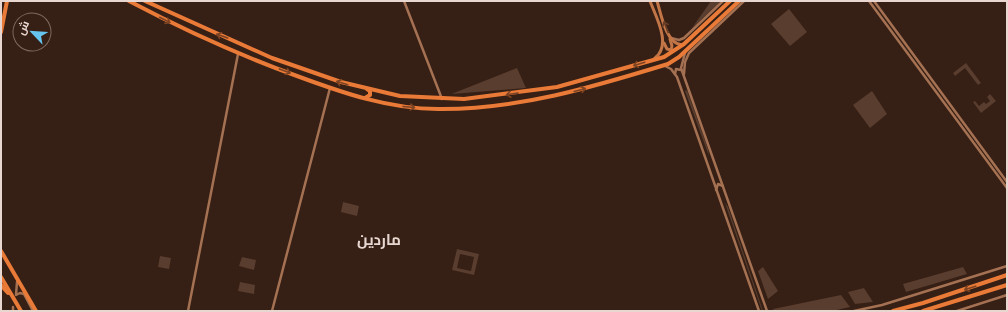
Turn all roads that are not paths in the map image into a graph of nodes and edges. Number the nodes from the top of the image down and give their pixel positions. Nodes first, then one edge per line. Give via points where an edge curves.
1 (7, 1) edge
2 (130, 1) edge
3 (145, 1) edge
4 (404, 1) edge
5 (650, 1) edge
6 (656, 1) edge
7 (730, 1) edge
8 (739, 1) edge
9 (744, 1) edge
10 (869, 1) edge
11 (874, 1) edge
12 (722, 4) edge
13 (893, 27) junction
14 (890, 30) junction
15 (1, 32) edge
16 (670, 38) junction
17 (663, 42) junction
18 (684, 44) junction
19 (691, 49) junction
20 (685, 52) junction
21 (238, 54) junction
22 (652, 60) junction
23 (662, 66) junction
24 (682, 70) junction
25 (675, 74) junction
26 (684, 76) junction
27 (556, 87) junction
28 (688, 87) junction
29 (330, 88) junction
30 (367, 89) junction
31 (541, 89) junction
32 (681, 90) junction
33 (380, 92) junction
34 (557, 96) junction
35 (364, 98) junction
36 (543, 98) junction
37 (443, 99) junction
38 (380, 102) junction
39 (949, 103) junction
40 (946, 106) junction
41 (718, 171) junction
42 (711, 174) junction
43 (1002, 178) junction
44 (1007, 182) edge
45 (724, 186) junction
46 (1007, 188) edge
47 (716, 190) junction
48 (1, 251) edge
49 (1007, 266) edge
50 (11, 269) junction
51 (1007, 276) edge
52 (1, 277) edge
53 (1, 285) edge
54 (1007, 285) edge
55 (1007, 295) edge
56 (13, 307) dead end
57 (189, 309) edge
58 (13, 311) edge
59 (21, 311) edge
60 (34, 311) edge
61 (272, 311) edge
62 (759, 311) edge
63 (766, 311) edge
64 (854, 311) edge
65 (893, 311) edge
66 (923, 311) edge
67 (958, 311) edge

1 - 15 highway
2 -> 21 highway
30 -> 3 highway via 276,60
4 - 37 street
5 - 17 main road
16 -> 6 main road
7 - 12 highway
8 - 19 highway
9 - 19 street
10 - 14 street
11 - 13 street
12 - 16 street via 684,38
12 - 18 highway
13 - 14 street
13 - 39 street
14 - 40 street
16 - 17 main road via 670,50 666,49
16 - 18 main road via 677,44
17 - 22 main road via 661,51
18 - 22 highway via 670,54
19 - 20 highway
19 - 26 street via 685,60
20 - 23 highway
20 - 24 street via 681,63
21 -> 29 highway
21 - 57 street
22 -> 27 highway
23 - 25 street
34 -> 23 highway
24 - 25 street via 676,69
24 - 26 street
25 - 32 street
26 - 28 street
27 - 31 highway
27 - 34 highway via 552,92
28 - 32 street
28 - 41 street
29 - 35 highway
29 - 61 street
30 - 33 highway
30 - 35 highway via 370,95
31 - 36 highway via 547,93
31 -> 37 highway via 464,100
32 - 42 street
33 - 37 highway
33 - 38 highway via 375,97
34 - 36 highway
35 - 38 highway
38 -> 36 highway via 436,109 480,107
39 - 40 street
39 - 43 street
40 - 43 street
41 - 42 street via 716,175
41 - 45 street
42 - 47 street
43 - 44 street
43 - 46 street
45 - 47 street via 718,184
45 - 63 street
47 - 62 street
48 - 50 highway
49 - 64 street via 882,305
50 - 60 highway
50 - 60 street via 18,282 16,295 24,294
51 -> 65 highway
52 - 59 highway
53 - 59 highway
54 - 66 highway
55 - 67 street
56 - 58 street

